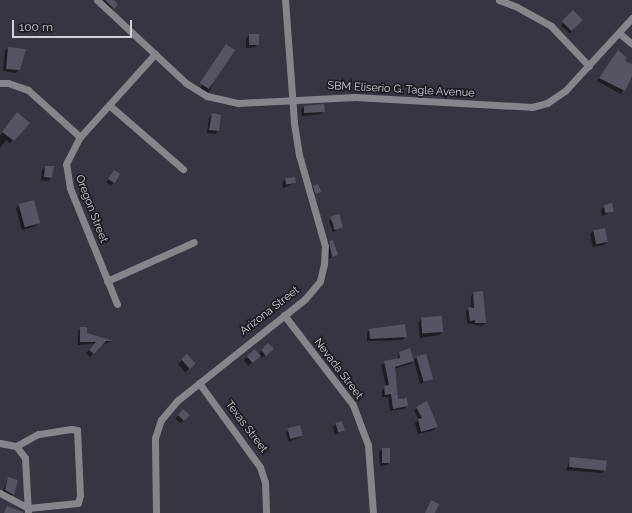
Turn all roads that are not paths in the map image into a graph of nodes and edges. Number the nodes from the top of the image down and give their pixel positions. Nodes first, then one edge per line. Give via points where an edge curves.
1 (97, 0) edge
2 (285, 0) edge
3 (499, 0) edge
4 (632, 18) edge
5 (618, 33) junction
6 (632, 44) edge
7 (155, 54) junction
8 (589, 66) junction
9 (0, 83) edge
10 (292, 100) junction
11 (109, 105) junction
12 (80, 137) junction
13 (183, 169) dead end
14 (194, 242) dead end
15 (108, 281) junction
16 (117, 304) dead end
17 (284, 315) junction
18 (198, 383) junction
19 (0, 443) edge
20 (16, 446) junction
21 (0, 493) edge
22 (28, 510) edge
23 (156, 513) edge
24 (266, 513) edge
25 (373, 513) edge

1 - 7 street, SBM Eliserio G. Tagle Avenue
2 - 10 street, Arizona Street
3 - 8 street via 517,6 551,26
4 - 5 street, SBM Eliserio G. Tagle Avenue
5 - 6 street
5 - 8 street, SBM Eliserio G. Tagle Avenue
7 - 10 street, SBM Eliserio G. Tagle Avenue via 186,83 207,96 238,103
7 - 11 street, Oregon Street
8 - 10 street, SBM Eliserio G. Tagle Avenue via 559,96 532,107 355,97
9 - 12 street via 28,90
10 - 17 street, Arizona Street via 300,155 324,246 324,264 320,280 305,299
11 - 12 street, Oregon Street
11 - 13 street
12 - 15 street, Oregon Street via 70,153 66,175
14 - 15 street
15 - 16 street, Oregon Street
17 - 18 street, Arizona Street
17 - 25 street, Nevada Street via 353,405 368,446
18 - 23 street, Arizona Street via 178,400 161,420 155,438
18 - 24 street, Texas Street via 258,462 265,482
19 - 20 street
20 - 22 street via 25,458
20 - 22 street via 38,434 71,428 77,430 79,435 78,503
21 - 22 street

